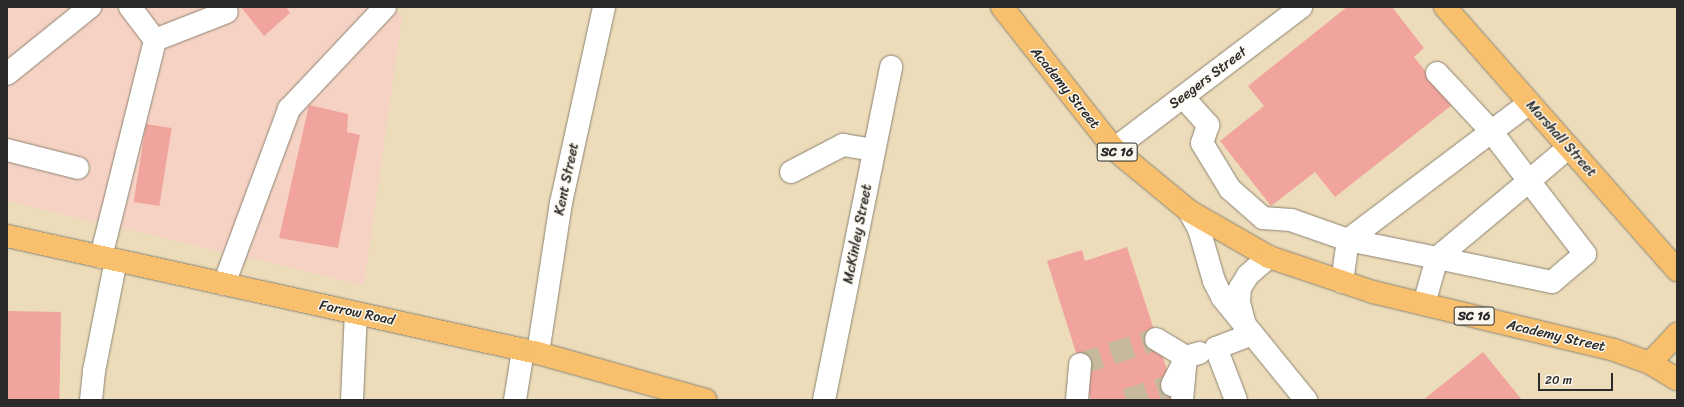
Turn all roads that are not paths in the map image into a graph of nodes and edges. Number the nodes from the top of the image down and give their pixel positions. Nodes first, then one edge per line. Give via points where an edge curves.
1 (90, 7) edge
2 (130, 7) edge
3 (385, 7) edge
4 (604, 7) edge
5 (1002, 7) edge
6 (1301, 7) edge
7 (1445, 7) edge
8 (227, 12) dead end
9 (155, 40) junction
10 (10, 66) edge
11 (891, 67) dead end
12 (1437, 73) dead end
13 (1183, 97) junction
14 (1529, 103) junction
15 (1491, 131) junction
16 (1569, 147) junction
17 (1114, 149) junction
18 (7, 150) edge
19 (874, 150) junction
20 (78, 168) dead end
21 (791, 172) dead end
22 (1529, 181) junction
23 (1189, 211) junction
24 (7, 236) edge
25 (1348, 240) junction
26 (1270, 257) junction
27 (108, 258) junction
28 (1437, 258) junction
29 (1677, 270) edge
30 (1342, 282) junction
31 (224, 284) junction
32 (1424, 304) junction
33 (356, 313) junction
34 (1248, 329) junction
35 (1677, 334) edge
36 (1156, 338) dead end
37 (1216, 348) junction
38 (530, 351) junction
39 (1186, 358) junction
40 (1650, 363) junction
41 (1080, 364) dead end
42 (1677, 379) edge
43 (1177, 393) edge
44 (91, 400) edge
45 (352, 400) edge
46 (515, 400) edge
47 (706, 400) edge
48 (824, 400) edge
49 (1076, 400) edge
50 (1236, 400) edge
51 (1306, 400) edge

1 - 10 street
2 - 9 street
3 - 31 street via 289,110
4 - 38 street, Kent Street
5 - 17 main road, Academy Street / SC 16
6 - 13 street, Seegers Street
7 - 14 main road, Marshall Street
8 - 9 street
9 - 27 street
11 - 19 street, McKinley Street
12 - 15 street
13 - 17 street, Seegers Street
13 - 25 street via 1208,125 1202,144 1230,189 1263,218 1291,220
14 - 15 street
14 - 16 main road, Marshall Street
15 - 22 street
15 - 25 street
16 - 22 street
16 - 29 main road, Marshall Street
17 - 23 main road, Academy Street / SC 16
18 - 20 street
19 - 21 street via 843,145
19 - 48 street, McKinley Street
22 - 28 street
22 - 28 street via 1585,254 1569,268 1552,282
23 - 26 main road, Academy Street / SC 16
23 - 34 street, Academy Street via 1199,229 1214,281 1222,297
24 - 27 main road, Farrow Road
25 - 28 street
25 - 30 street
26 - 30 main road, Academy Street / SC 16
26 - 34 street, Academy Street via 1248,275 1240,288 1239,302
27 - 31 main road, Farrow Road
27 - 44 street
28 - 32 street
30 - 32 main road, Academy Street / SC 16
31 - 33 main road, Farrow Road
32 - 40 main road, Academy Street / SC 16 via 1614,350
33 - 38 main road, Farrow Road
33 - 45 street
34 - 37 street
34 - 51 street, Academy Street
35 - 40 main road
36 - 39 street
37 - 39 street
37 - 50 street
38 - 46 street, Kent Street
38 - 47 main road, Farrow Road
39 - 43 street
40 - 42 main road, Academy Street / SC 16
41 - 49 street

